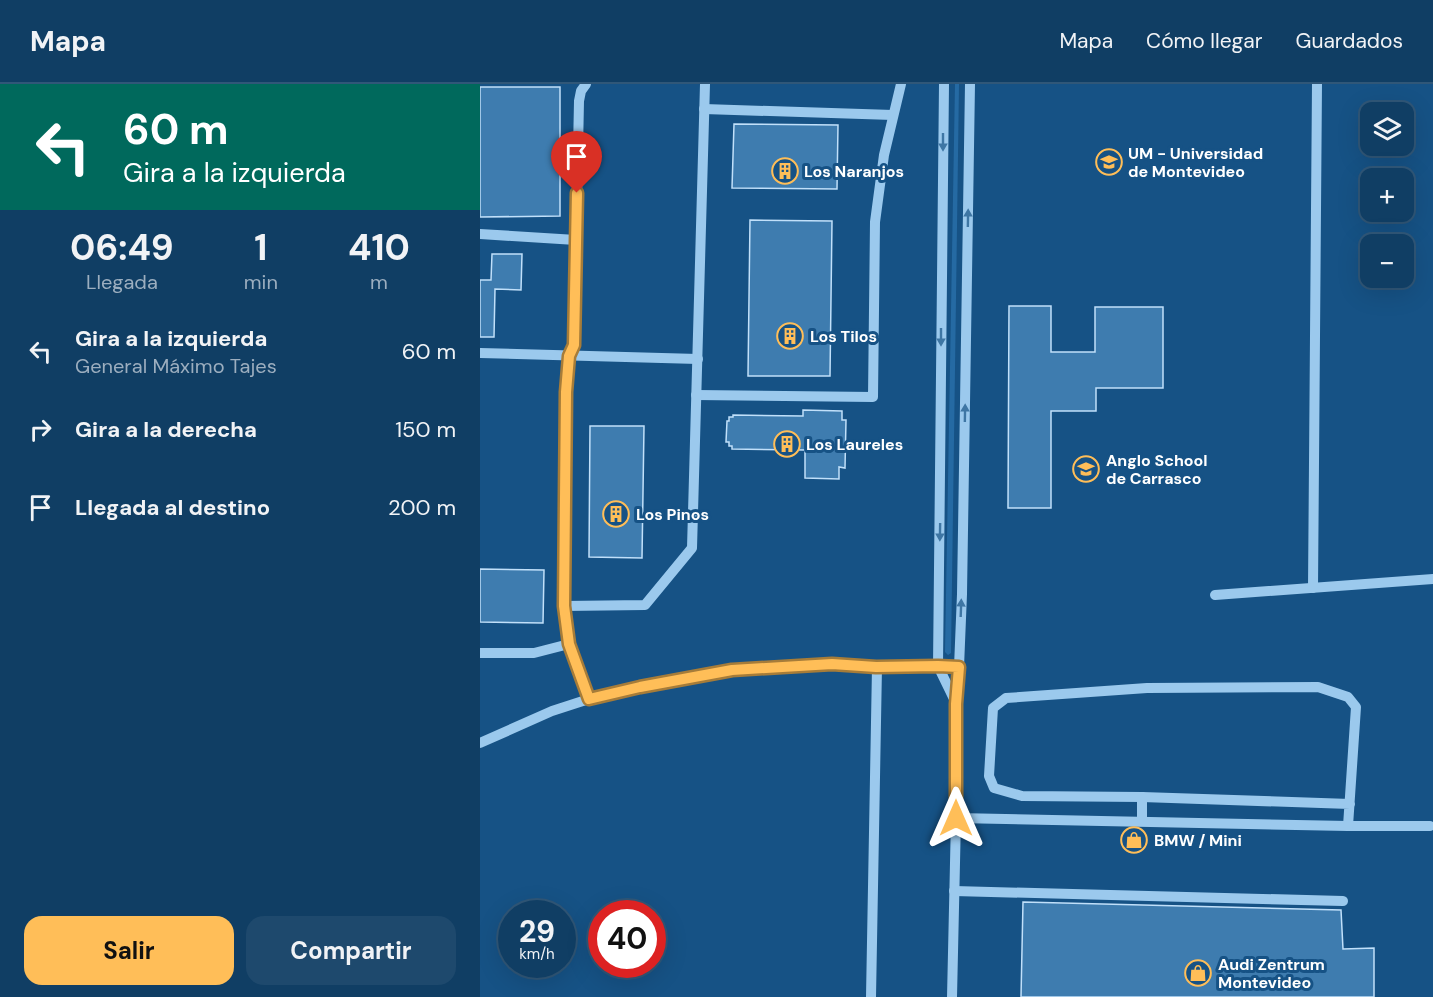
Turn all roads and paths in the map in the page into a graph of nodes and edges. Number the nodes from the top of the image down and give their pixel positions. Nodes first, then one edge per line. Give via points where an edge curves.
1 (586, 84) edge
2 (705, 84) edge
3 (901, 84) edge
4 (944, 84) edge
5 (970, 84) edge
6 (1317, 84) edge
7 (704, 109) junction
8 (893, 116) junction
9 (480, 234) edge
10 (576, 240) junction
11 (480, 353) edge
12 (569, 356) junction
13 (698, 359) junction
14 (696, 394) junction
15 (1433, 579) edge
16 (1313, 588) junction
17 (1215, 595) dead end
18 (564, 606) junction
19 (569, 644) junction
20 (480, 654) edge
21 (938, 666) junction
22 (876, 667) junction
23 (959, 667) junction
24 (589, 699) junction
25 (956, 704) junction
26 (480, 743) edge
27 (1142, 797) junction
28 (1350, 804) junction
29 (956, 818) junction
30 (1142, 821) junction
31 (1348, 826) junction
32 (1430, 826) dead end
33 (954, 891) junction
34 (1343, 901) dead end
35 (871, 997) edge
36 (952, 997) edge

1 - 10 street via 579,101
2 - 7 street
3 - 8 street
4 -> 21 street
23 -> 5 street
6 - 16 street
7 - 8 street
7 - 13 street
8 - 14 street via 875,222 873,397
9 - 10 street
10 - 12 street via 574,345
11 - 12 street
12 - 13 street
12 - 18 street
13 - 14 street
14 - 18 street via 692,548 645,604
15 - 16 street
16 - 17 street
18 - 19 street
19 - 20 street via 534,653
19 - 24 street
21 - 22 street
21 - 23 street
21 - 25 street
22 - 24 street via 832,664 732,670
22 - 35 street
23 - 25 street
24 - 26 street
25 - 29 street
27 - 28 street
27 - 28 street via 1022,796 994,788 988,776 993,708 1006,698 1135,689 1318,687 1348,696 1356,707
27 - 30 street
28 - 31 street
29 - 30 street
29 - 33 street
30 - 31 street
31 - 32 street
33 - 34 street
33 - 36 street

